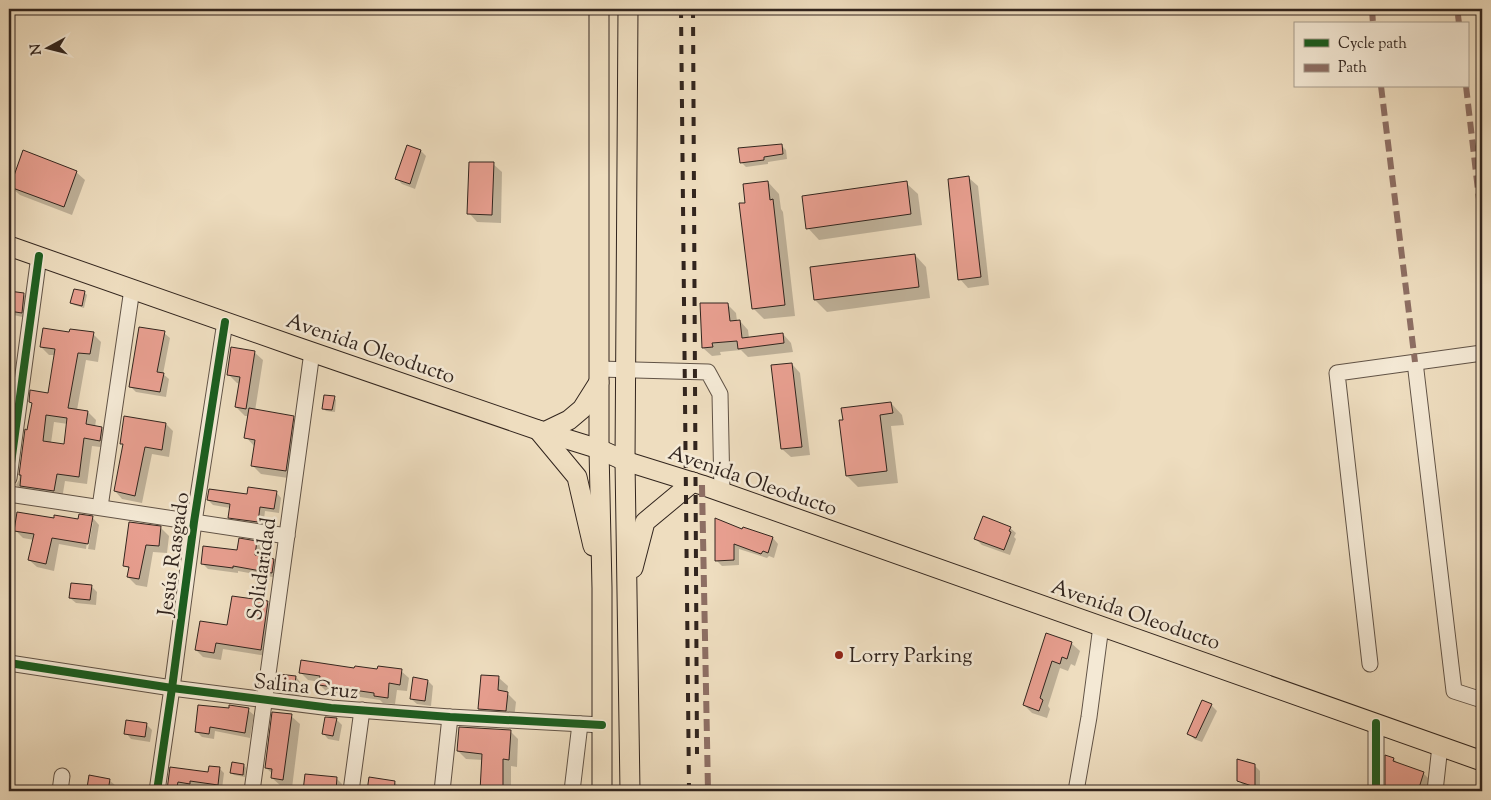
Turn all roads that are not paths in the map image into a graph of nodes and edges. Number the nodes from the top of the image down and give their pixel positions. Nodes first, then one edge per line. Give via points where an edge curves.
1 (599, 9) edge
2 (628, 9) edge
3 (9, 246) edge
4 (39, 256) junction
5 (132, 289) junction
6 (225, 322) junction
7 (312, 352) junction
8 (1482, 353) edge
9 (1416, 362) junction
10 (626, 370) junction
11 (599, 376) junction
12 (541, 431) junction
13 (599, 449) junction
14 (625, 461) junction
15 (9, 478) edge
16 (693, 482) junction
17 (722, 492) junction
18 (9, 494) edge
19 (100, 507) junction
20 (194, 522) junction
21 (287, 536) junction
22 (602, 588) junction
23 (627, 588) junction
24 (1101, 626) junction
25 (602, 662) junction
26 (9, 663) edge
27 (628, 663) junction
28 (1370, 664) dead end
29 (172, 688) junction
30 (265, 699) junction
31 (1482, 700) edge
32 (362, 710) junction
33 (450, 717) junction
34 (1376, 723) junction
35 (580, 724) junction
36 (602, 725) junction
37 (1440, 746) junction
38 (1482, 761) edge
39 (157, 791) edge
40 (252, 791) edge
41 (351, 791) edge
42 (442, 791) edge
43 (572, 791) edge
44 (602, 791) edge
45 (630, 791) edge
46 (1076, 791) edge
47 (1376, 791) edge
48 (1435, 791) edge

1 - 11 main road
2 - 10 main road
3 - 4 main road, Avenida Oleoducto
4 - 5 main road, Avenida Oleoducto
4 - 15 street
5 - 6 main road, Avenida Oleoducto
5 - 19 street
6 - 7 main road, Avenida Oleoducto
6 - 20 street, Jesús Rasgado
7 - 12 main road, Avenida Oleoducto
7 - 21 street, Solidaridad
8 - 9 street
9 - 28 street via 1336,373
9 - 31 street via 1454,691
10 - 11 street
10 - 14 main road
10 - 17 street via 708,372 720,394
11 - 12 main road via 582,409 570,420
11 - 13 main road
12 - 13 main road, Avenida Oleoducto
12 - 22 main road via 577,477
13 - 14 main road, Avenida Oleoducto
13 - 22 main road
14 - 16 main road, Avenida Oleoducto
14 - 23 main road
16 - 17 main road, Avenida Oleoducto
16 - 23 main road via 646,522
17 - 24 main road, Avenida Oleoducto
18 - 19 street
19 - 20 street
20 - 21 street
20 - 29 street, Jesús Rasgado
21 - 30 street, Solidaridad
22 - 25 main road
23 - 27 main road
24 - 34 main road, Avenida Oleoducto
24 - 46 street via 1090,717
25 - 27 main road
25 - 36 main road
26 - 29 street, Salina Cruz
27 - 45 main road
29 - 30 street, Salina Cruz
29 - 39 street, Jesús Rasgado
30 - 32 street, Salina Cruz
30 - 40 street, Solidaridad
32 - 33 street, Salina Cruz
32 - 41 street
33 - 35 street, Salina Cruz
33 - 42 street
34 - 37 main road, Avenida Oleoducto
34 - 47 street
35 - 36 street, Salina Cruz
35 - 43 street
36 - 44 main road
37 - 38 main road, Avenida Oleoducto
37 - 48 street

